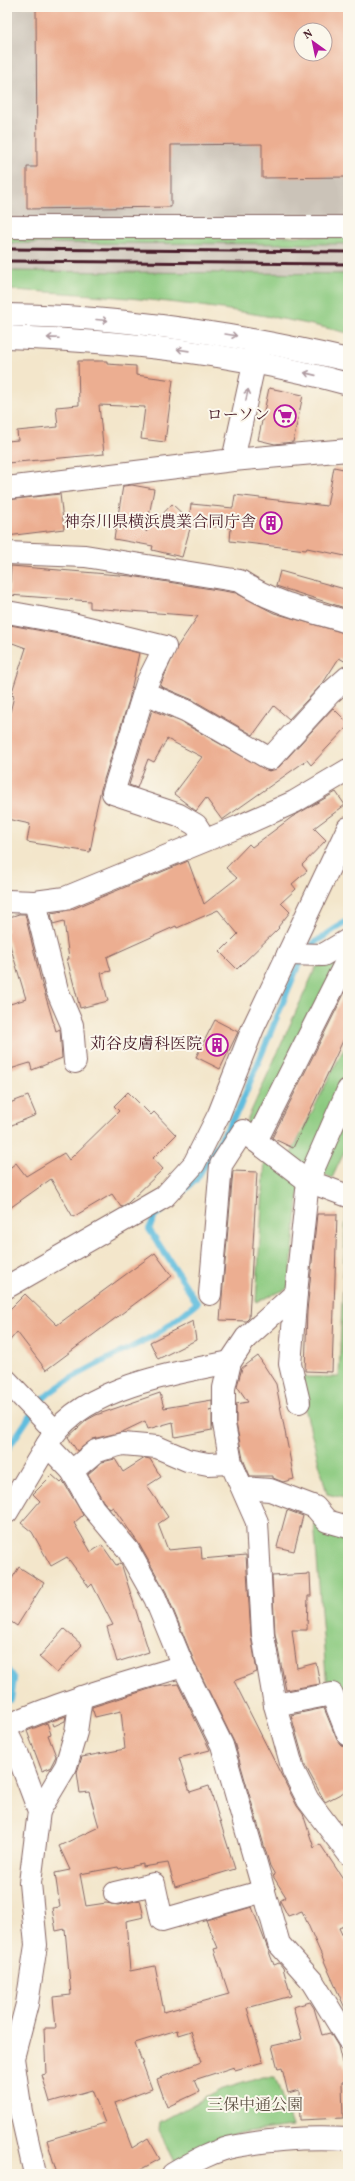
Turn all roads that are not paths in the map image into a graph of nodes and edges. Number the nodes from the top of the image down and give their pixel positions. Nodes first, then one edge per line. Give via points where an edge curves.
1 (7, 227) edge
2 (348, 228) edge
3 (7, 315) edge
4 (7, 337) edge
5 (257, 351) junction
6 (348, 360) edge
7 (348, 384) edge
8 (348, 450) edge
9 (233, 460) junction
10 (7, 488) edge
11 (7, 553) edge
12 (7, 612) edge
13 (348, 622) edge
14 (348, 678) edge
15 (145, 693) junction
16 (348, 770) edge
17 (348, 828) edge
18 (205, 840) junction
19 (7, 901) edge
20 (35, 902) junction
21 (348, 940) edge
22 (288, 954) junction
23 (348, 958) edge
24 (75, 1062) dead end
25 (348, 1090) edge
26 (219, 1114) junction
27 (250, 1136) junction
28 (308, 1181) junction
29 (348, 1196) edge
30 (7, 1287) edge
31 (296, 1293) junction
32 (210, 1294) dead end
33 (230, 1362) junction
34 (7, 1381) edge
35 (300, 1402) dead end
36 (51, 1438) junction
37 (231, 1463) junction
38 (72, 1471) junction
39 (243, 1488) junction
40 (7, 1512) edge
41 (348, 1527) edge
42 (183, 1666) junction
43 (81, 1696) junction
44 (275, 1705) junction
45 (7, 1726) edge
46 (7, 1733) edge
47 (348, 1735) edge
48 (39, 1811) junction
49 (348, 1854) edge
50 (264, 1891) junction
51 (115, 1893) dead end
52 (348, 2039) edge
53 (348, 2139) edge
54 (35, 2174) edge
55 (173, 2174) edge

1 - 2 street
3 -> 5 street via 99,319 170,327
5 -> 4 street
5 - 6 street
7 -> 5 street
9 -> 5 street
8 - 9 street
9 - 10 street
11 - 13 street via 85,556 240,581 258,593
12 - 15 street via 68,623 165,647 146,684
14 - 15 street via 329,694 270,759 187,711
15 - 18 street via 113,793 179,815 196,825
16 - 18 street via 294,802
17 - 22 street
18 - 20 street via 65,898
19 - 20 street
20 - 24 street via 57,990 72,1025
21 - 22 street via 323,955
22 - 26 street via 253,1028
23 - 27 street
25 - 28 street
26 - 27 street
26 - 30 street via 194,1164 164,1197
27 - 28 street
27 - 32 street via 221,1165
28 - 29 street
28 - 31 street
31 - 33 street via 246,1338
31 - 35 street via 290,1364
33 - 36 street via 170,1374 111,1393 86,1405 65,1420
33 - 37 street via 224,1388 224,1424
34 - 36 street
36 - 38 street
36 - 40 street
37 - 38 street via 208,1464 187,1460 157,1447 123,1444 96,1451
37 - 39 street
38 - 42 street via 93,1508 128,1550 155,1598
39 - 41 street via 270,1490 315,1507 328,1521
39 - 44 street via 257,1522 263,1635
42 - 43 street
42 - 50 street via 222,1745
43 - 45 street
43 - 48 street via 76,1732 66,1766
44 - 47 street via 332,1694
44 - 49 street via 294,1770 308,1800
46 - 48 street
48 - 54 street via 30,1883 36,1945 27,2004 13,2058 21,2112
50 - 51 street via 162,1920 154,1884
50 - 52 street via 279,1944 313,1982
53 - 55 street via 323,2138 236,2146 197,2160

